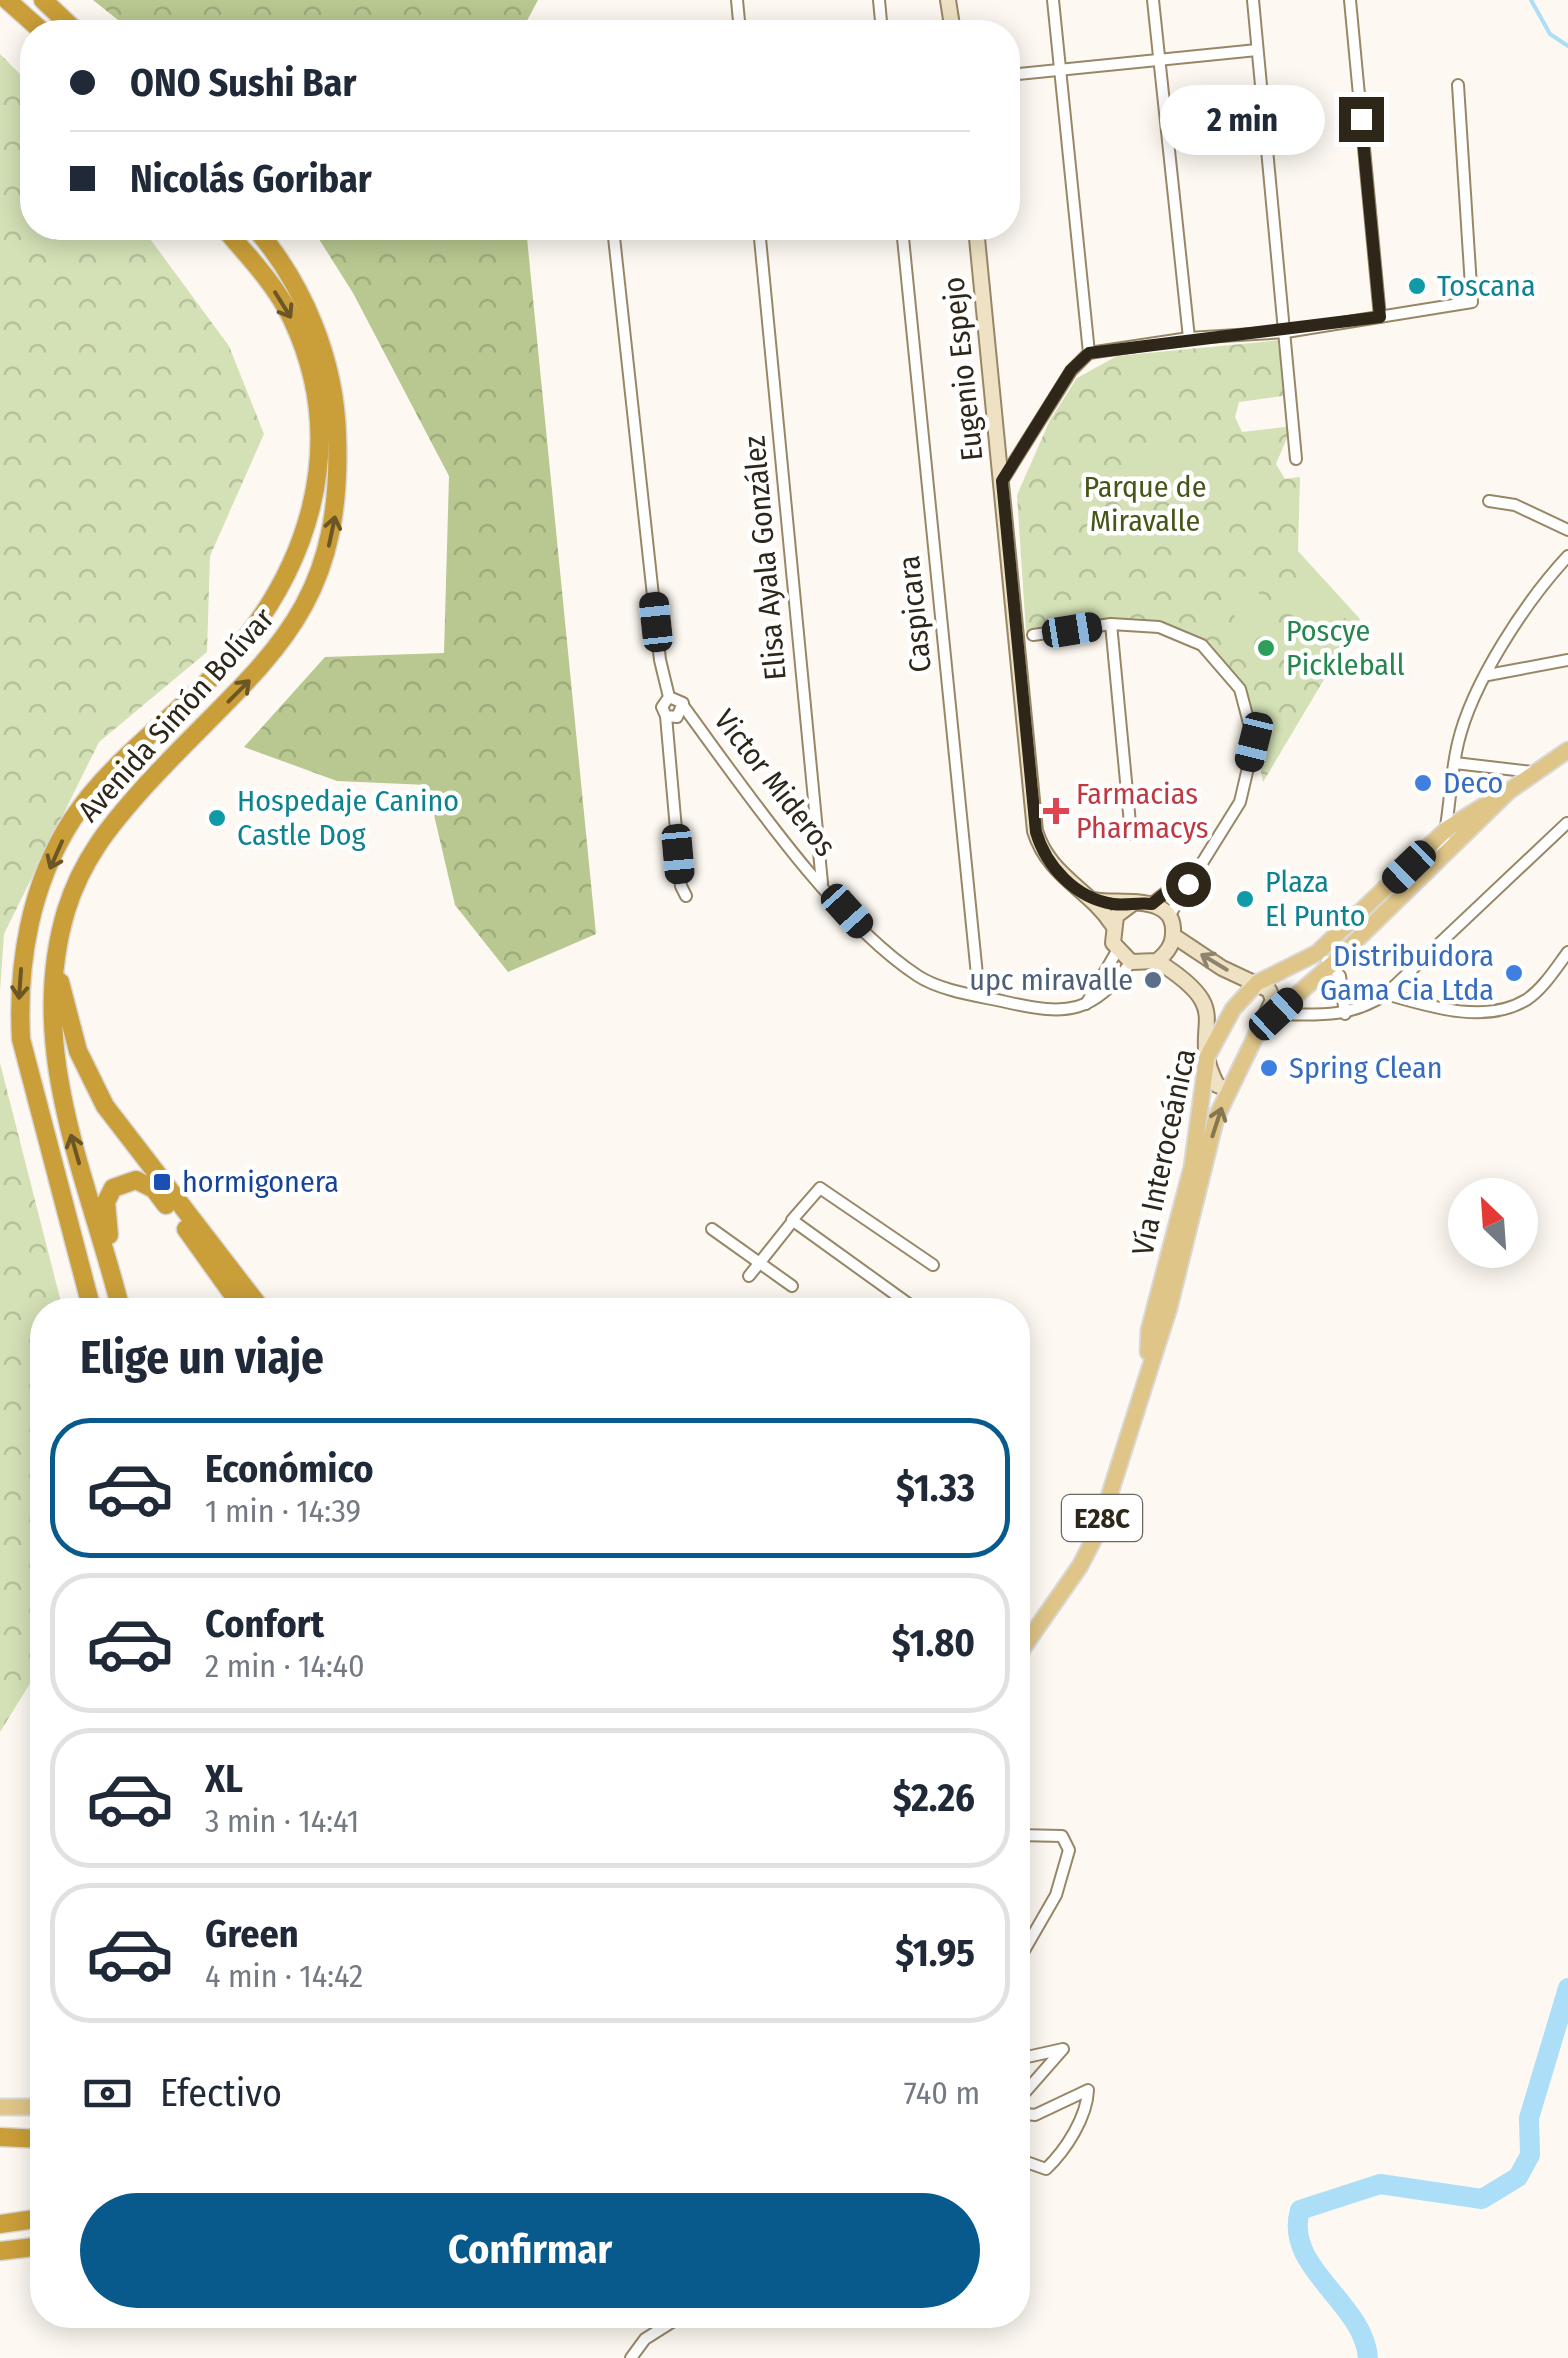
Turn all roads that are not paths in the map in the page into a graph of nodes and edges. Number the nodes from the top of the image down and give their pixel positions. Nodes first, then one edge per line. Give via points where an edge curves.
1 (7, 0) edge
2 (43, 0) edge
3 (1054, 0) edge
4 (1154, 0) edge
5 (1253, 0) edge
6 (1350, 0) edge
7 (30, 20) edge
8 (64, 20) edge
9 (1256, 50) junction
10 (1159, 60) junction
11 (1060, 69) junction
12 (1020, 74) edge
13 (1458, 86) dead end
14 (234, 240) edge
15 (264, 240) edge
16 (614, 240) edge
17 (760, 240) edge
18 (903, 240) edge
19 (977, 240) edge
20 (1380, 317) junction
21 (1286, 332) junction
22 (1189, 338) junction
23 (1089, 353) junction
24 (1296, 459) dead end
25 (1002, 481) junction
26 (1488, 501) dead end
27 (1568, 530) edge
28 (1568, 556) edge
29 (1111, 624) junction
30 (1034, 636) dead end
31 (1568, 660) edge
32 (1488, 675) junction
33 (669, 697) junction
34 (684, 706) junction
35 (666, 716) junction
36 (1568, 750) edge
37 (1455, 763) junction
38 (1532, 772) junction
39 (1509, 791) junction
40 (1566, 823) edge
41 (1448, 828) junction
42 (815, 834) junction
43 (1132, 834) dead end
44 (792, 848) junction
45 (1440, 859) junction
46 (1192, 871) junction
47 (822, 883) junction
48 (686, 896) dead end
49 (1094, 900) junction
50 (1132, 904) junction
51 (1152, 904) junction
52 (1168, 916) junction
53 (1112, 924) junction
54 (1174, 936) junction
55 (1116, 951) junction
56 (1318, 952) junction
57 (1568, 952) edge
58 (54, 957) junction
59 (1157, 961) junction
60 (1131, 962) junction
61 (1331, 965) junction
62 (1257, 983) junction
63 (1386, 994) junction
64 (979, 996) junction
65 (1086, 1004) junction
66 (1276, 1014) junction
67 (1345, 1014) junction
68 (1260, 1027) junction
69 (1207, 1058) junction
70 (1229, 1090) junction
71 (792, 1222) junction
72 (712, 1229) dead end
73 (759, 1263) junction
74 (933, 1265) dead end
75 (749, 1276) dead end
76 (115, 1285) junction
77 (792, 1286) dead end
78 (89, 1298) edge
79 (118, 1298) edge
80 (235, 1298) edge
81 (253, 1298) edge
82 (899, 1298) edge
83 (1148, 1364) junction
84 (1030, 1638) edge
85 (1030, 1836) edge
86 (1030, 1940) edge
87 (1030, 2056) edge
88 (1030, 2087) edge
89 (0, 2107) edge
90 (30, 2107) edge
91 (1030, 2114) edge
92 (0, 2137) edge
93 (30, 2138) edge
94 (1030, 2163) edge
95 (30, 2220) edge
96 (0, 2224) edge
97 (30, 2247) edge
98 (0, 2251) edge
99 (663, 2328) edge
100 (631, 2358) edge

1 - 7 highway
2 - 8 highway
3 - 11 street
4 - 10 street
5 - 9 street
6 - 20 street
9 - 10 street
9 - 21 street
10 - 11 street
10 - 22 street
11 - 12 street
11 - 23 street
13 - 20 street via 1472,302
14 -> 78 highway, Avenida Simón Bolívar via 291,316 306,356 320,434 315,485 306,529 270,610 71,821 23,944 21,1039
58 -> 15 highway, Avenida Simón Bolívar via 79,874 99,837 278,648 298,622 327,558 339,501 332,387 307,309
16 - 33 street, Victor Mideros
17 - 42 street, Elisa Ayala González
18 - 64 street, Caspicara
19 - 25 street, Eugenio Espejo
20 - 21 street
21 - 22 street
21 - 24 street
22 - 23 street
23 - 25 street via 1071,370
25 - 49 street, Eugenio Espejo via 1036,832 1054,869
26 - 27 street via 1515,505
28 - 32 street
29 - 30 street
29 - 43 street
29 - 46 street via 1159,628 1202,645 1240,689 1254,742 1240,802
31 - 32 street
32 - 37 street via 1464,722
33 - 34 street, Victor Mideros
33 - 35 street, Victor Mideros
34 - 35 street, Victor Mideros via 678,716
34 - 44 street, Victor Mideros
35 - 48 street
36 - 38 main road, Vía Interoceánica
37 - 38 street
37 - 41 street
38 - 39 main road, Vía Interoceánica
39 - 41 main road, Vía Interoceánica
39 - 45 main road, Vía Interoceánica
40 - 63 street
41 - 45 street
41 - 56 main road, Vía Interoceánica
42 - 44 street via 806,848
42 - 47 street, Elisa Ayala González
44 - 47 street, Victor Mideros
45 - 61 main road, Vía Interoceánica
46 - 51 street
46 - 52 street
47 - 64 street, Victor Mideros via 873,940 921,979
49 - 50 street
49 - 53 street, Eugenio Espejo
50 - 51 street
50 - 53 street
51 - 52 street
52 - 54 street
53 - 55 street
54 - 59 street
62 -> 54 street
55 - 60 street
55 - 65 street
56 - 61 street
56 - 62 main road, Vía Interoceánica
57 - 63 street via 1524,1001 1501,1008 1437,1009
76 -> 58 highway, Avenida Simón Bolívar via 62,1102 50,1028
58 - 81 highway via 78,1051 105,1106
59 - 60 street
59 - 69 street via 1199,990 1208,1012
60 - 65 street via 1102,998
61 - 66 main road, Vía Interoceánica
61 - 67 street via 1340,976
62 - 68 street via 1273,1000
62 - 69 main road, Vía Interoceánica via 1233,1009
63 - 67 street
64 - 65 street, Victor Mideros via 1036,1009
66 - 67 street
66 - 68 main road, Vía Interoceánica
68 - 70 main road, Vía Interoceánica
69 - 70 street via 1217,1085
69 - 83 main road, Vía Interoceánica via 1192,1167 1149,1330
83 -> 70 main road, Vía Interoceánica
71 - 73 street
71 - 74 street via 820,1188
71 - 82 street
72 - 73 street
73 - 75 street
73 - 77 street
76 - 79 highway, Avenida Simón Bolívar
76 - 80 highway via 106,1202 113,1188 136,1180 154,1190
83 - 84 main road, Vía Interoceánica / E28C via 1098,1530
85 - 86 street via 1062,1836 1069,1850 1056,1895
87 - 88 street via 1063,2049
89 - 90 main road
91 - 94 street via 1088,2090 1057,2158 1046,2169
92 - 93 highway
95 - 96 highway
97 - 98 highway
99 - 100 street

